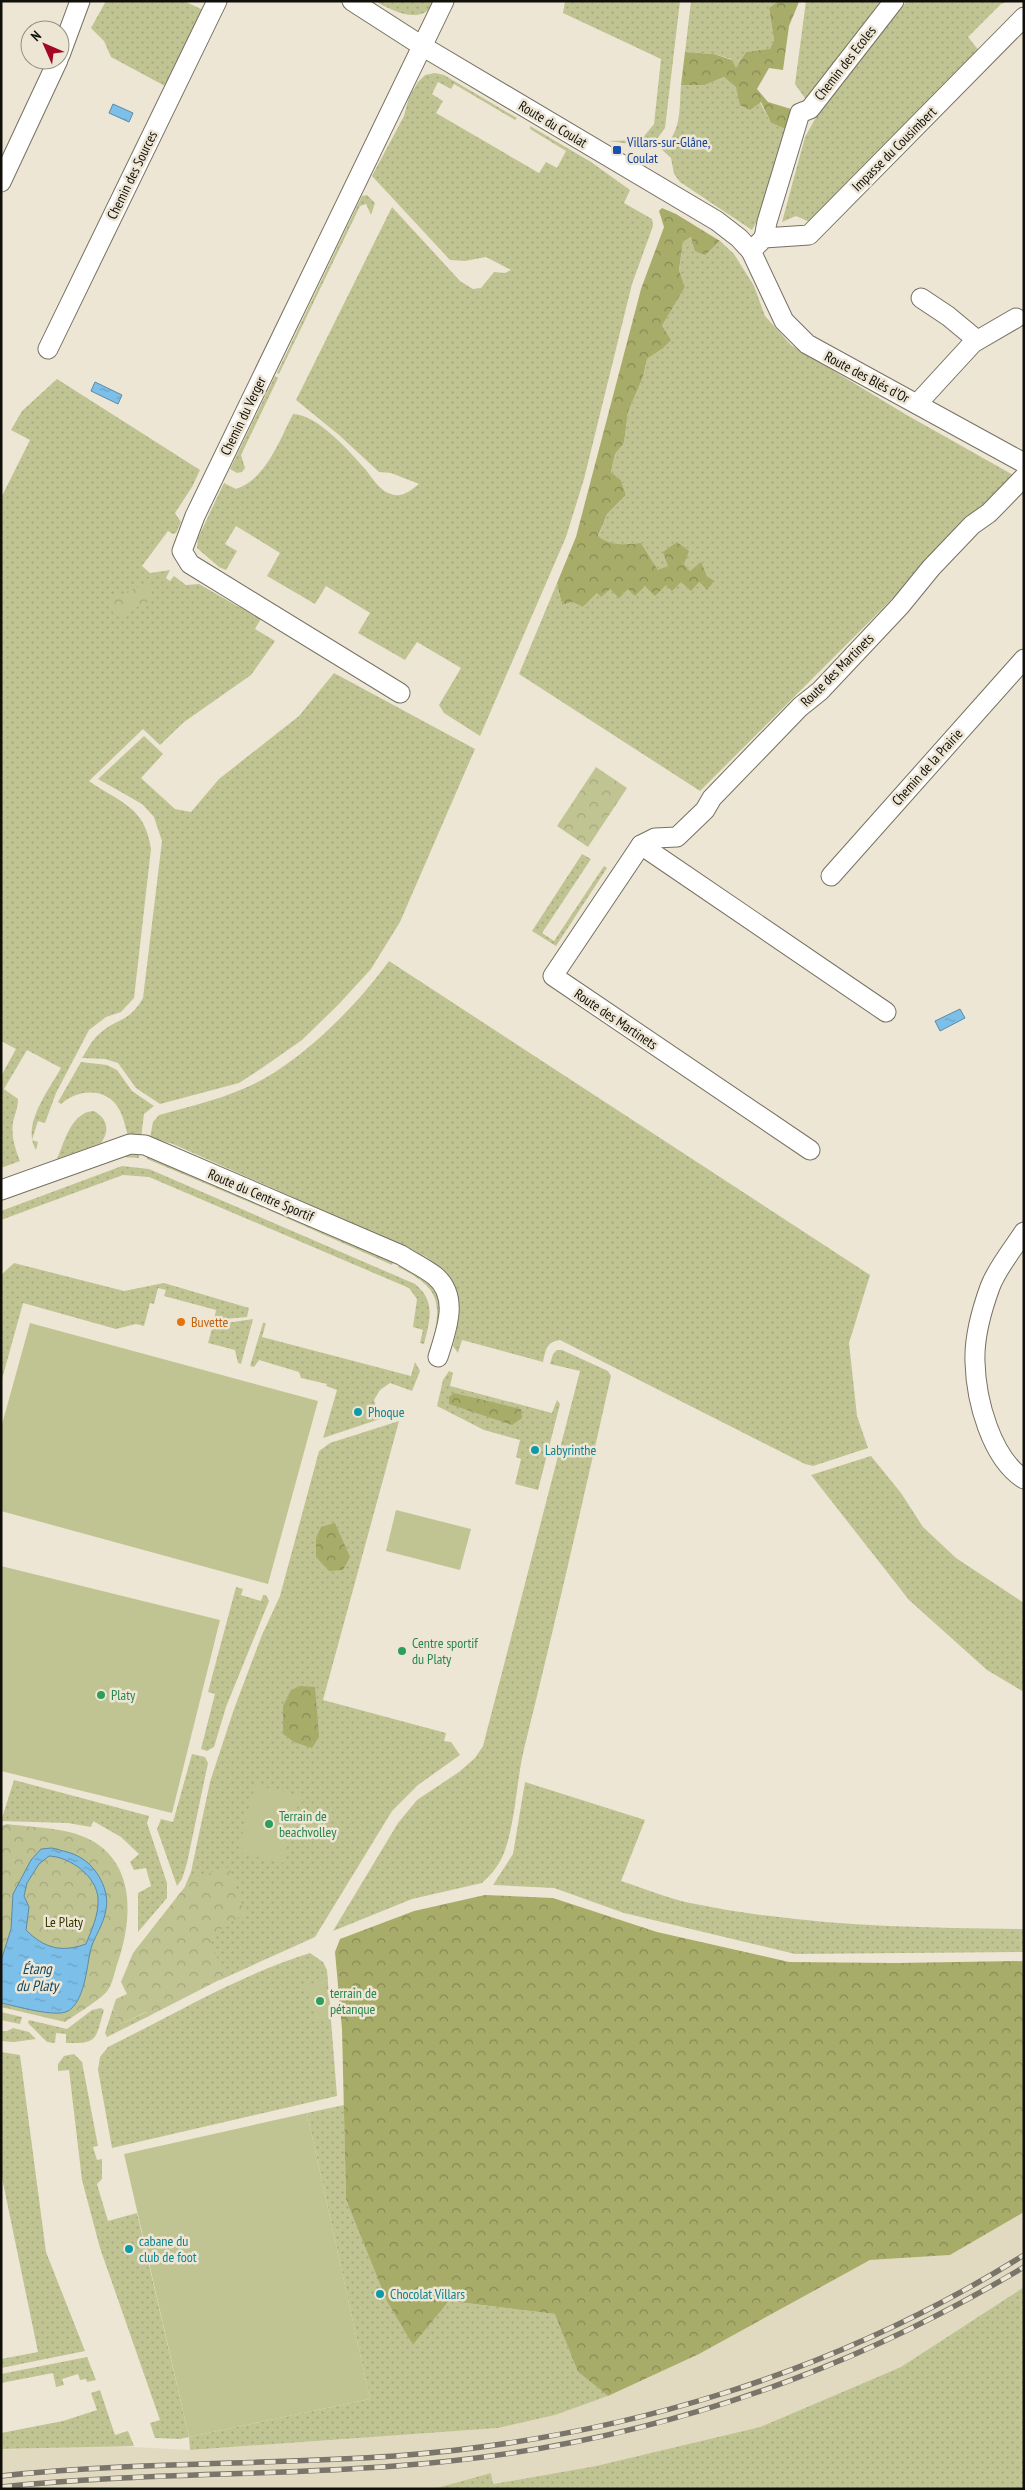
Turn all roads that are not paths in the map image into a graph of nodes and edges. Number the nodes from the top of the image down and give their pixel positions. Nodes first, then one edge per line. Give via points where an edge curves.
1 (80, 1) edge
2 (216, 1) edge
3 (352, 1) edge
4 (444, 1) edge
5 (894, 1) edge
6 (1024, 17) edge
7 (70, 28) edge
8 (422, 46) junction
9 (53, 70) edge
10 (1, 182) edge
11 (764, 238) junction
12 (750, 251) junction
13 (921, 298) dead end
14 (1016, 318) dead end
15 (977, 340) junction
16 (48, 349) dead end
17 (917, 404) junction
18 (1024, 463) edge
19 (1024, 477) edge
20 (1024, 659) edge
21 (400, 693) dead end
22 (641, 845) junction
23 (831, 876) dead end
24 (886, 1012) dead end
25 (810, 1150) dead end
26 (1, 1190) edge
27 (1024, 1232) edge
28 (438, 1357) dead end
29 (1024, 1478) edge

1 - 7 street
2 - 16 street, Chemin des Sources
3 - 8 street, Route du Coulat
4 - 8 street
5 - 11 street, Chemin des Ecoles via 810,109 800,113
6 - 11 street, Impasse du Cousimbert via 809,235
8 - 12 street, Route du Coulat via 717,222 739,238
8 - 21 street, Chemin du Verger via 195,516 182,551 190,564
9 - 10 street
11 - 12 street
12 - 17 street, Route des Blés d'Or via 776,308 796,334 820,352
13 - 15 street
14 - 15 street
15 - 17 street
17 - 18 street, Route des Blés d'Or
19 - 22 street, Route des Martinets via 938,561 900,606 820,691 800,707 725,784 687,829 677,837 655,838
20 - 23 street, Chemin de la Prairie
22 - 24 street
22 - 25 street, Route des Martinets via 553,976
26 - 28 street, Route du Centre Sportif via 130,1144 145,1144 401,1255 436,1277 447,1292 451,1309
27 - 29 street via 990,1286 975,1362 983,1414 994,1442 1012,1471

